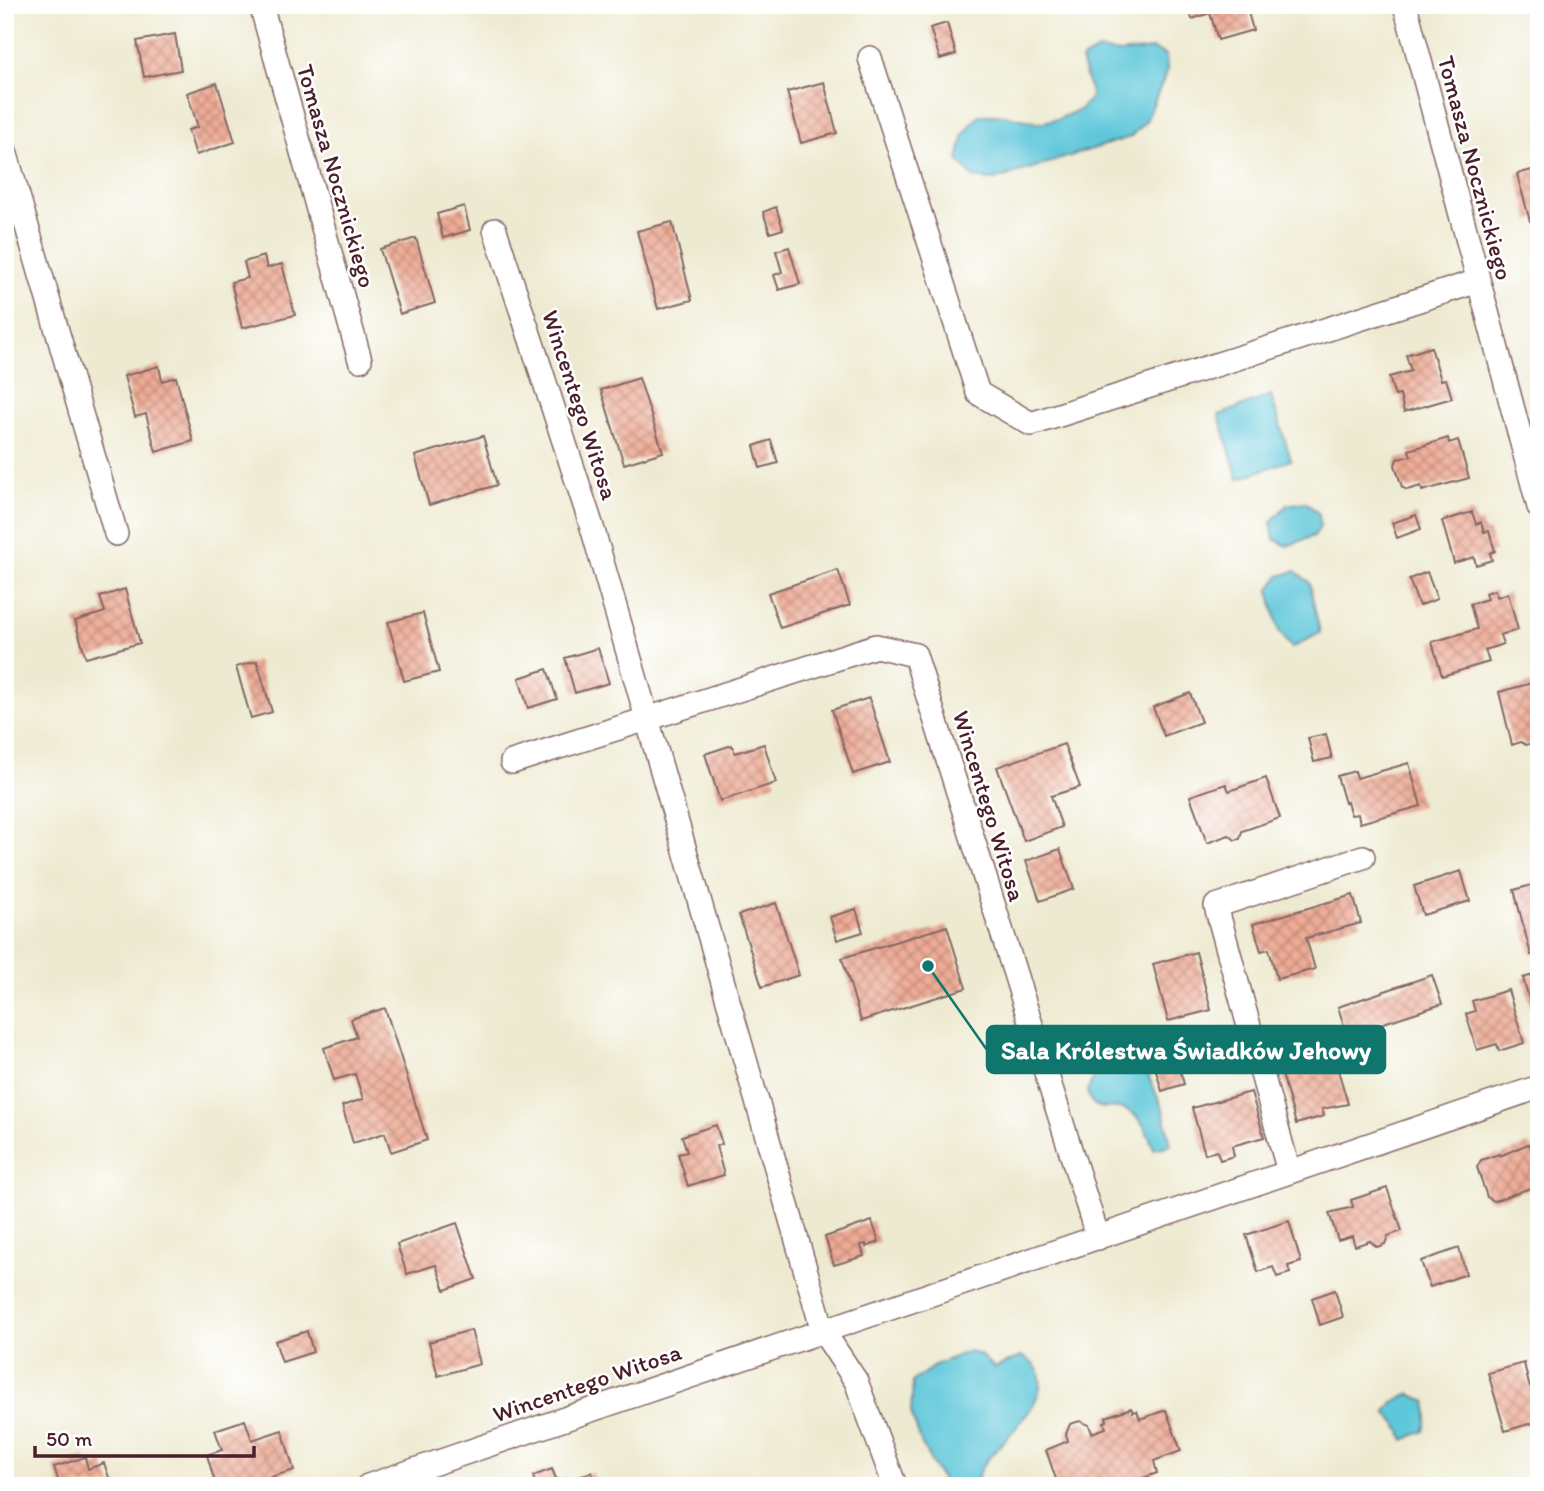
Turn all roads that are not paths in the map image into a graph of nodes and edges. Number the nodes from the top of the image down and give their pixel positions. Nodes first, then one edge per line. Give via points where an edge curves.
1 (261, 5) edge
2 (1405, 5) edge
3 (870, 58) dead end
4 (5, 151) edge
5 (495, 230) dead end
6 (1478, 281) junction
7 (360, 360) dead end
8 (1539, 507) edge
9 (117, 534) dead end
10 (648, 718) junction
11 (513, 762) dead end
12 (1363, 857) dead end
13 (1539, 1087) edge
14 (1289, 1172) junction
15 (1098, 1238) junction
16 (824, 1331) junction
17 (368, 1486) edge
18 (895, 1486) edge

1 - 7 street, Tomasza Nocznickiego
2 - 6 street, Tomasza Nocznickiego
3 - 6 street via 978,393 1031,424
4 - 9 street
5 - 10 street, Wincentego Witosa via 592,527
6 - 8 street, Tomasza Nocznickiego
10 - 11 street, Wincentego Witosa
10 - 15 street, Wincentego Witosa via 876,646 915,655
10 - 16 street, Wincentego Witosa
12 - 14 street via 1216,906
13 - 14 street, Wincentego Witosa
14 - 15 street, Wincentego Witosa
15 - 16 street, Wincentego Witosa
16 - 17 street, Wincentego Witosa
16 - 18 street via 856,1381

